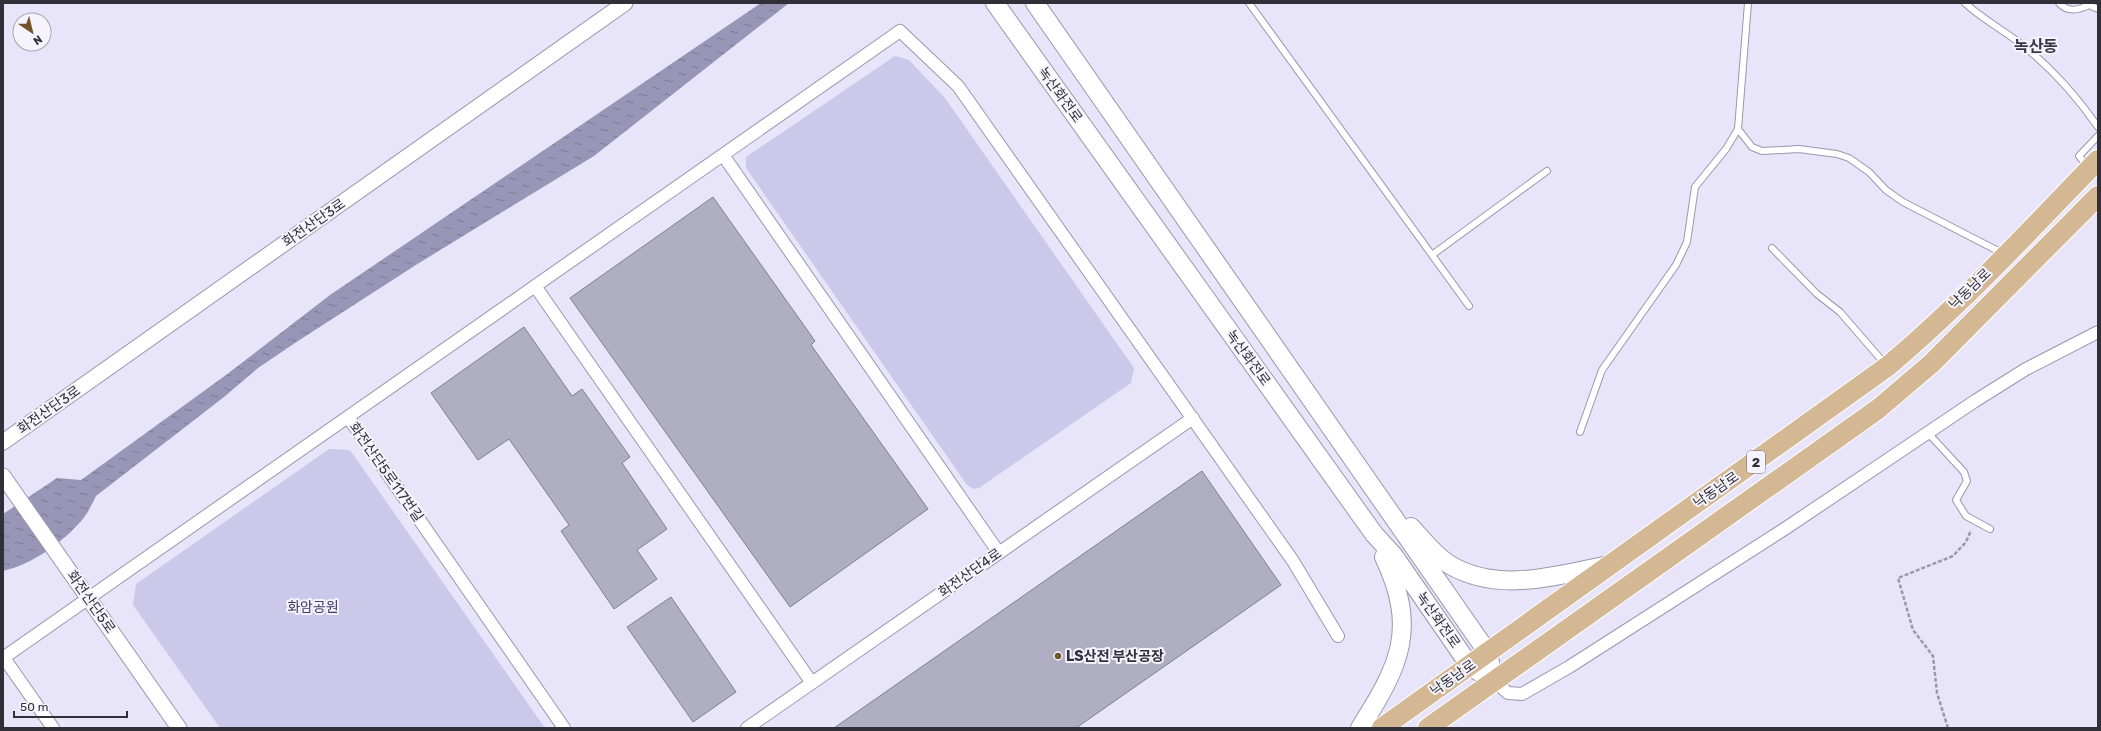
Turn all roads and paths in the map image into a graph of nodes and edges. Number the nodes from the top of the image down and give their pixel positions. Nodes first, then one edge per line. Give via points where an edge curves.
1 (625, 3) edge
2 (995, 3) edge
3 (1035, 3) edge
4 (1249, 3) edge
5 (1748, 3) edge
6 (1965, 3) edge
7 (2059, 3) edge
8 (2090, 4) edge
9 (2098, 9) edge
10 (2098, 127) edge
11 (1738, 129) junction
12 (2098, 136) edge
13 (723, 155) junction
14 (2094, 165) edge
15 (1547, 171) dead end
16 (2098, 196) edge
17 (1772, 248) dead end
18 (1432, 255) junction
19 (2005, 255) junction
20 (536, 286) junction
21 (1468, 306) dead end
22 (2098, 332) edge
23 (1888, 366) junction
24 (348, 417) junction
25 (1193, 418) junction
26 (1580, 432) dead end
27 (1928, 433) junction
28 (3, 442) edge
29 (7, 481) edge
30 (1370, 484) junction
31 (1975, 522) junction
32 (1990, 529) dead end
33 (1374, 534) junction
34 (999, 553) junction
35 (1612, 564) junction
36 (88, 598) junction
37 (1338, 636) dead end
38 (1488, 653) junction
39 (3, 658) edge
40 (1470, 666) junction
41 (1494, 681) junction
42 (812, 683) junction
43 (53, 728) edge
44 (178, 728) edge
45 (564, 728) edge
46 (747, 728) edge
47 (1360, 728) edge
48 (1382, 728) edge
49 (1428, 728) edge
50 (1948, 728) edge

1 - 28 street, 화전산단3로
2 - 33 main road, 녹산화전로
3 - 30 main road, 녹산화전로
4 - 18 lane
5 - 11 lane
6 - 10 lane via 2016,40 2050,69 2082,104
7 - 8 lane via 2074,10
8 - 9 lane
11 - 19 lane via 1752,147 1762,151 1799,149 1849,158 1903,202
11 - 26 lane via 1726,149 1695,187 1687,242 1676,265 1602,370
12 - 14 lane via 2079,156
13 - 20 street
13 - 25 street via 900,31 958,86
13 - 34 street
14 - 19 main road, 낙동남로 / 2
15 - 18 lane
16 - 41 main road, 낙동남로 / 2 via 1932,363 1878,409
17 - 23 lane via 1817,294 1840,312
18 - 21 lane
19 - 23 main road, 낙동남로 / 2 via 1910,348
20 - 24 street
20 - 42 street
22 - 27 street via 2026,369
23 - 35 main road, 낙동남로 / 2
24 - 36 street, 화전산단5로117번길
24 - 45 street, 화전산단5로117번길
25 - 34 street, 화전산단4로
25 - 37 street via 1293,561
27 - 31 lane via 1964,472 1967,481 1956,500 1966,516
27 - 41 street via 1786,528 1569,667 1522,694 1508,693
29 - 36 street, 화전산단5로
30 - 35 main road via 1431,550 1450,565 1466,572 1489,579 1534,580
30 - 38 main road, 녹산화전로
31 - 32 lane
31 - 50 path via 1966,542 1953,556 1898,578 1913,630 1933,656 1937,693
33 - 40 main road, 녹산화전로 via 1394,556
33 - 47 main road via 1397,586 1403,629 1396,661 1386,687
34 - 42 street, 화전산단4로
35 - 38 main road, 낙동남로 / 2
36 - 39 street, 화전산단5로117번길
36 - 44 street, 화전산단5로
38 - 40 main road, 낙동남로 / 2
38 - 41 main road, 녹산화전로
39 - 43 street
40 - 41 main road, 녹산화전로
40 - 48 main road, 낙동남로 / 2
41 - 49 main road, 낙동남로 / 2
42 - 46 street, 화전산단4로

